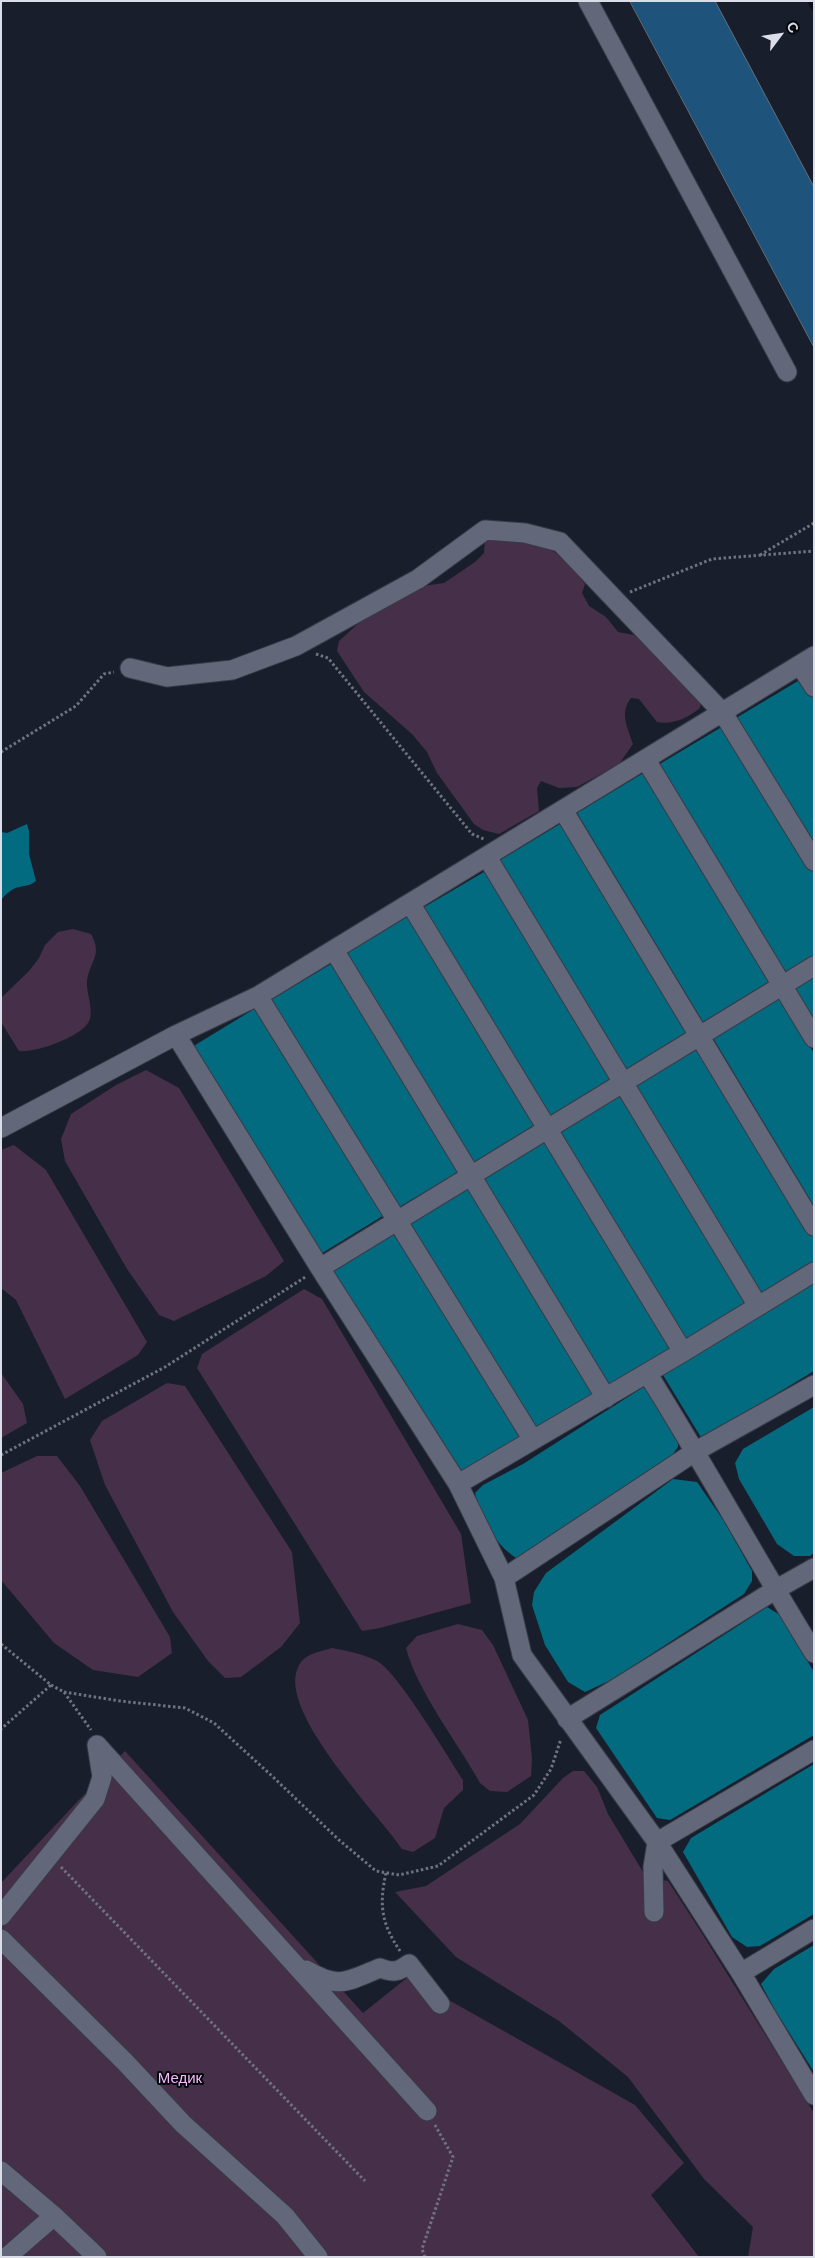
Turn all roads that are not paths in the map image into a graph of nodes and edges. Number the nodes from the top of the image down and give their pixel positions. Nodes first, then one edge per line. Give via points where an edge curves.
1 (588, 1) edge
2 (787, 372) dead end
3 (807, 660) edge
4 (130, 668) road end
5 (814, 687) edge
6 (723, 713) junction
7 (646, 760) junction
8 (563, 810) junction
9 (494, 852) junction
10 (814, 861) edge
11 (410, 903) junction
12 (334, 950) junction
13 (814, 966) edge
14 (782, 986) junction
15 (258, 996) junction
16 (176, 1035) junction
17 (700, 1036) junction
18 (814, 1038) edge
19 (622, 1083) junction
20 (1, 1128) edge
21 (547, 1128) junction
22 (470, 1175) junction
23 (397, 1220) junction
24 (814, 1226) edge
25 (320, 1268) junction
26 (814, 1272) edge
27 (758, 1306) junction
28 (683, 1352) junction
29 (646, 1374) junction
30 (814, 1385) edge
31 (606, 1398) junction
32 (532, 1440) junction
33 (696, 1451) junction
34 (458, 1484) junction
35 (814, 1568) edge
36 (504, 1578) junction
37 (774, 1590) junction
38 (814, 1653) edge
39 (567, 1719) junction
40 (814, 1750) edge
41 (657, 1842) junction
42 (654, 1912) dead end
43 (1, 1916) edge
44 (814, 1929) edge
45 (1, 1939) edge
46 (292, 1962) junction
47 (741, 1973) junction
48 (440, 2004) dead end
49 (814, 2095) edge
50 (427, 2111) road end
51 (1, 2171) edge
52 (54, 2216) junction
53 (7, 2257) edge
54 (98, 2257) edge
55 (318, 2257) edge

1 - 2 lane
3 - 5 lane
3 - 6 lane
4 - 6 lane via 167,677 232,670 296,646 418,579 485,530 525,533 560,542
6 - 7 lane
6 - 10 lane
7 - 8 lane
7 - 14 lane
8 - 9 lane
8 - 17 lane
9 - 11 lane
9 - 19 lane
11 - 12 lane
11 - 21 lane
12 - 15 lane
12 - 22 lane
13 - 14 lane
14 - 17 lane
14 - 18 lane
15 - 16 lane
15 - 23 lane
16 - 20 lane
16 - 25 lane
17 - 19 lane
17 - 24 lane
19 - 21 lane
19 - 27 lane
21 - 22 lane
21 - 28 lane
22 - 23 lane
22 - 31 lane
23 - 25 lane
23 - 32 lane
25 - 34 lane
26 - 27 lane
27 - 28 lane
28 - 29 lane
29 - 31 lane
29 - 33 lane
30 - 33 lane
31 - 32 lane
32 - 34 lane
33 - 36 lane
33 - 37 lane
34 - 36 lane
35 - 37 lane
36 - 39 lane via 522,1655
37 - 38 lane
37 - 39 lane
39 - 41 lane
40 - 41 lane
41 - 42 lane via 653,1867
41 - 47 lane
43 - 46 lane via 95,1799 102,1777 97,1745
44 - 47 lane
45 - 55 lane via 183,2124 285,2216
46 - 48 lane via 325,1981 347,1982 380,1968 392,1972 408,1964
46 - 50 lane
47 - 49 lane
51 - 52 lane
52 - 53 lane
52 - 54 lane

